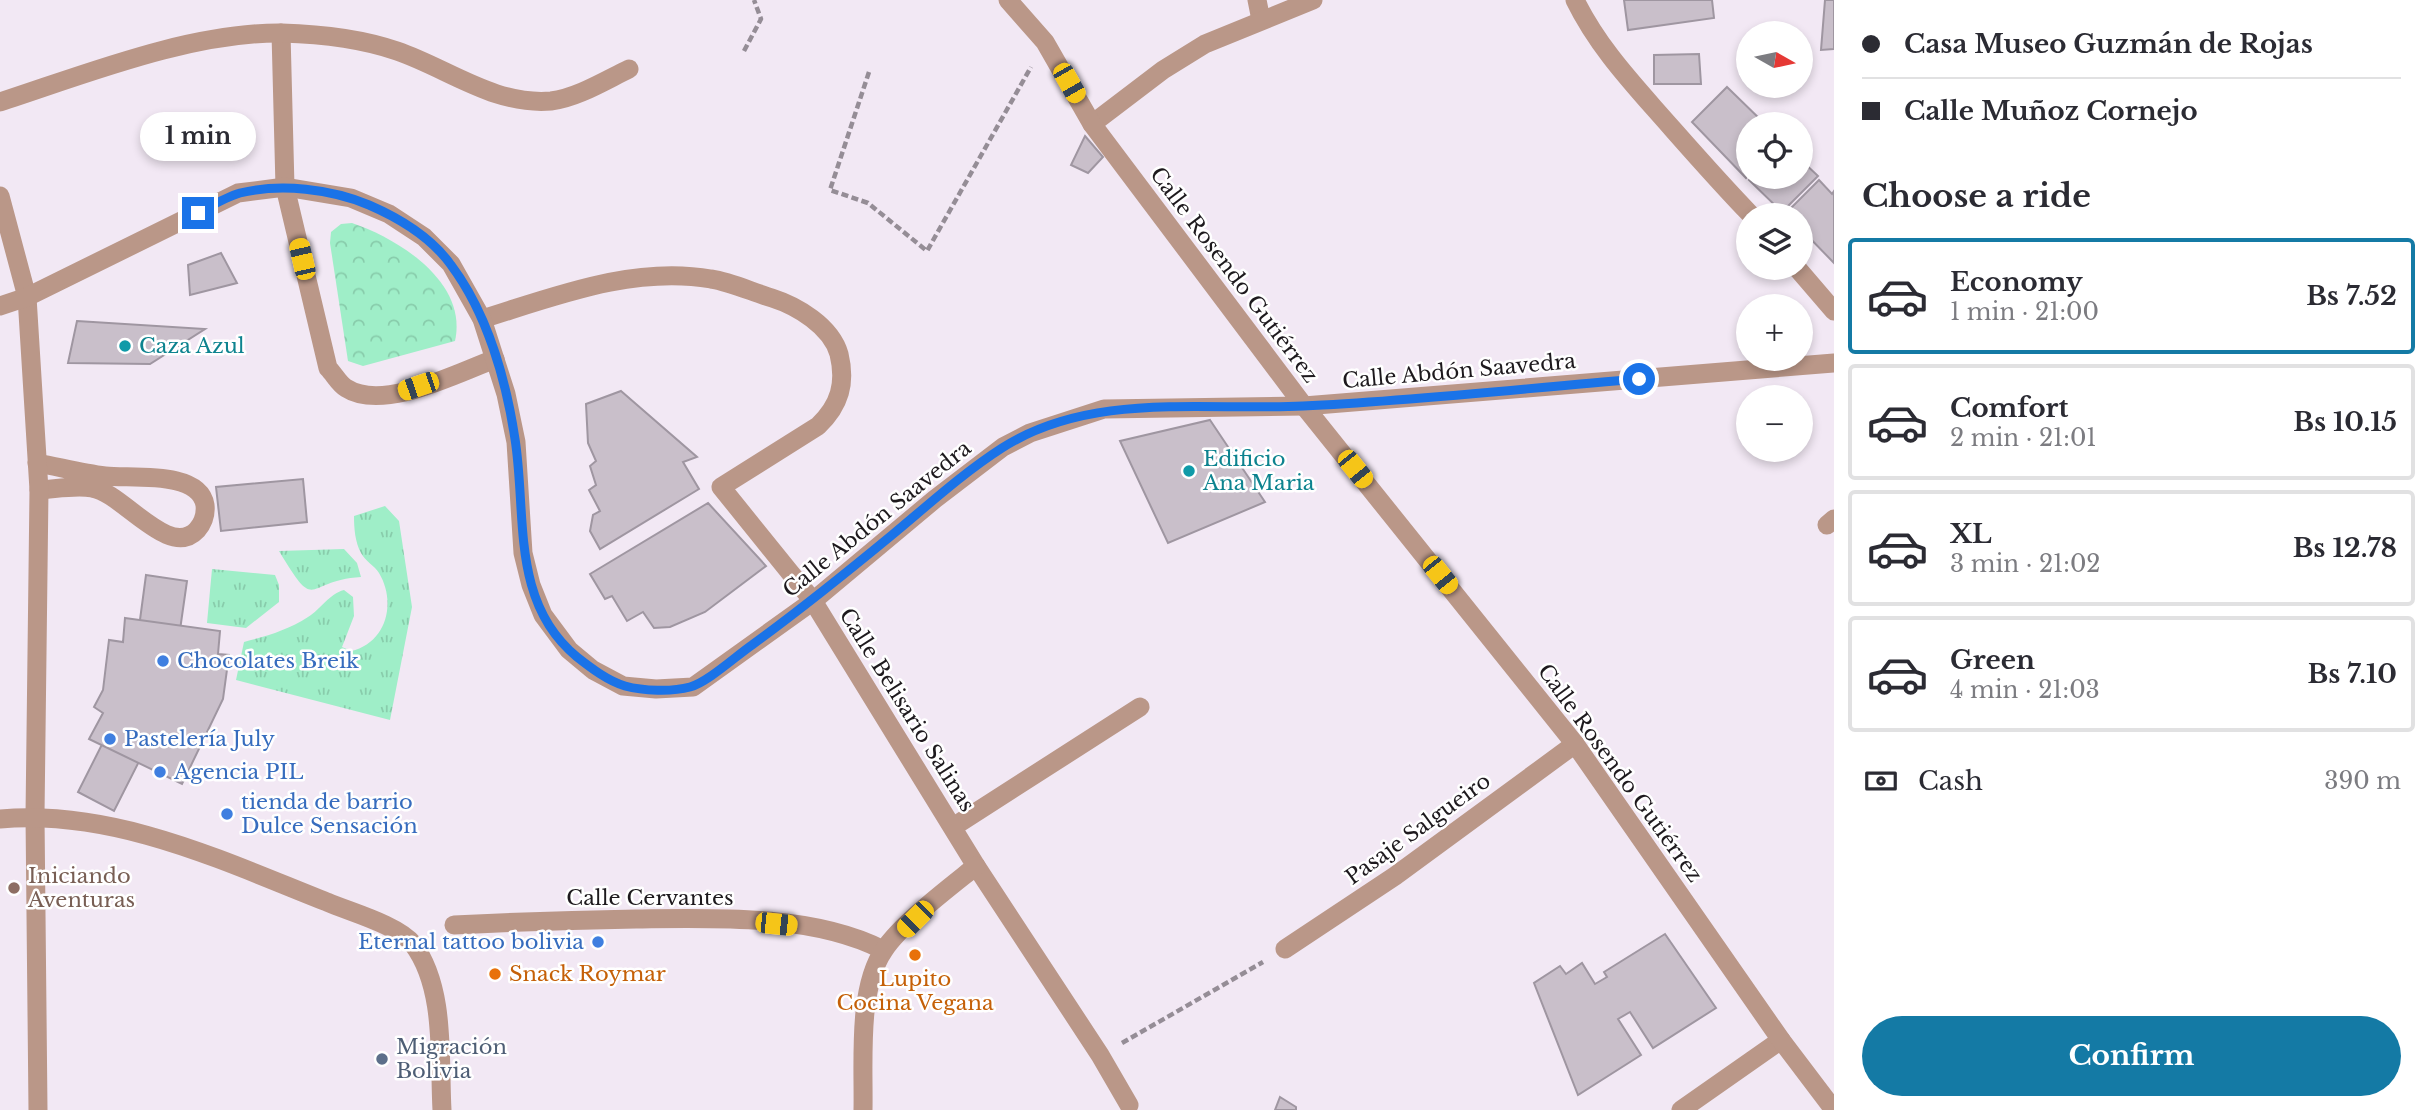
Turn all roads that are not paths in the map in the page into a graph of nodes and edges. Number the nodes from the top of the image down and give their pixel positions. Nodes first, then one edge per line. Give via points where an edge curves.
1 (1008, 0) edge
2 (1256, 0) edge
3 (1313, 0) edge
4 (1575, 0) edge
5 (1261, 20) junction
6 (281, 33) junction
7 (629, 69) dead end
8 (0, 102) edge
9 (1092, 124) junction
10 (285, 187) junction
11 (0, 196) edge
12 (1739, 203) edge
13 (1807, 280) edge
14 (27, 297) junction
15 (0, 306) edge
16 (1834, 311) edge
17 (482, 319) junction
18 (495, 359) junction
19 (1834, 363) edge
20 (1304, 406) junction
21 (37, 463) junction
22 (39, 490) junction
23 (813, 601) junction
24 (1140, 707) dead end
25 (1575, 744) junction
26 (35, 816) junction
27 (0, 819) edge
28 (953, 827) junction
29 (976, 866) junction
30 (454, 925) dead end
31 (1284, 949) road end
32 (883, 950) junction
33 (1781, 1040) junction
34 (1129, 1105) dead end
35 (38, 1110) edge
36 (442, 1110) edge
37 (863, 1110) edge
38 (1681, 1110) edge
39 (1834, 1110) edge

1 - 9 street, Calle Rosendo Gutiérrez via 1045,42
2 - 5 street
3 - 5 street
4 - 12 street via 1596,39 1625,77
5 - 9 street via 1205,44
6 - 7 street via 395,50 488,91 526,100 553,101
6 - 8 street via 194,43
6 - 10 street
9 - 20 street, Calle Rosendo Gutiérrez
10 - 14 street, Calle Abdón Saavedra via 238,193
10 - 17 street, Calle Abdón Saavedra via 351,198 389,214 424,237 451,264
10 - 18 street via 328,368 344,387 364,396 392,396
11 - 14 street
13 - 16 street
14 - 15 street, Calle Abdón Saavedra
14 - 21 street
17 - 18 street, Calle Abdón Saavedra
17 - 23 street, Calle Belisario Salinas via 561,294 670,276 711,279 788,303 820,327 838,349 842,366 841,393 830,415 721,487
18 - 23 street, Calle Abdón Saavedra via 516,442 523,553 531,585 543,615 569,650 593,670 623,686 656,690 693,687
19 - 20 street, Calle Abdón Saavedra
20 - 23 street, Calle Abdón Saavedra via 1104,409 1030,433 1003,447 935,499
20 - 25 street, Calle Rosendo Gutiérrez
21 - 22 street
21 - 22 street via 106,476 167,479 194,488 206,513 189,537 177,538 93,488
22 - 26 street
23 - 28 street, Calle Belisario Salinas
24 - 28 street
25 - 31 street, Pasaje Salgueiro via 1395,876
25 - 33 street, Calle Rosendo Gutiérrez
26 - 27 street
26 - 35 street
26 - 36 street via 145,834 384,925 411,942 436,1002
28 - 29 street, Calle Belisario Salinas
29 - 32 street
29 - 34 street, Calle Belisario Salinas
30 - 32 street, Calle Cervantes via 723,918 829,930
32 - 37 street via 865,1009
33 - 38 street
33 - 39 street, Calle Rosendo Gutiérrez

